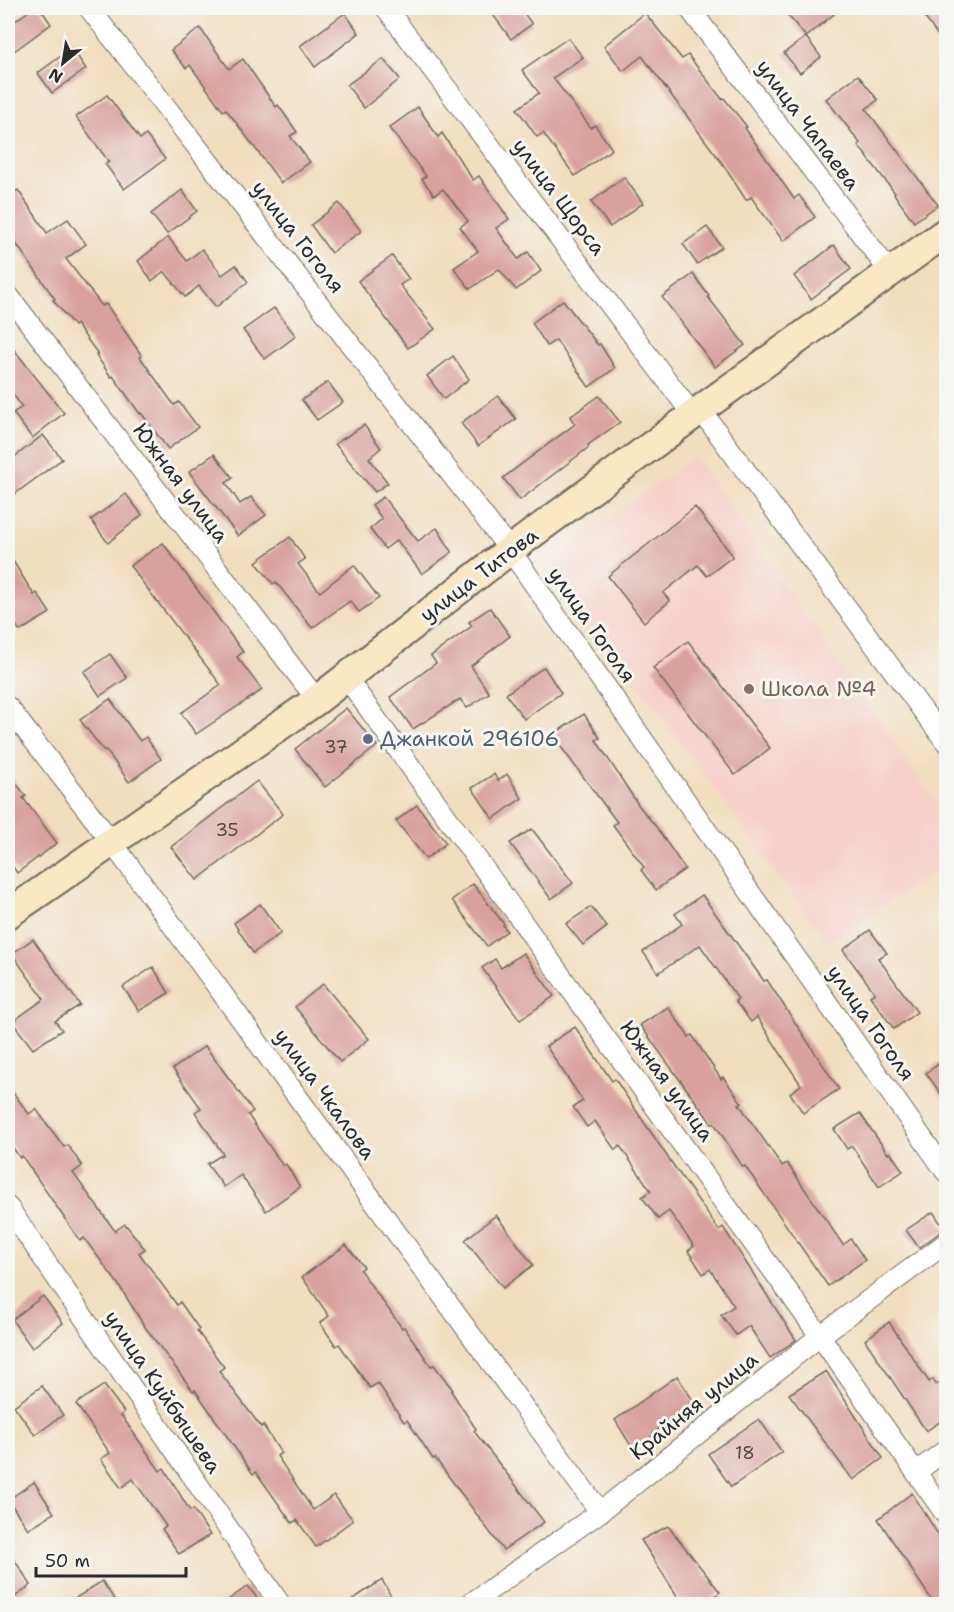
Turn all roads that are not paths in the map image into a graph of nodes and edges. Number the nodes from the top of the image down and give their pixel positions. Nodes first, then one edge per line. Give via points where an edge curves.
1 (89, 8) edge
2 (386, 8) edge
3 (689, 8) edge
4 (946, 232) edge
5 (890, 272) junction
6 (8, 296) edge
7 (697, 412) junction
8 (510, 550) junction
9 (346, 676) junction
10 (316, 700) junction
11 (8, 707) edge
12 (946, 742) edge
13 (111, 841) junction
14 (8, 914) edge
15 (946, 1172) edge
16 (8, 1207) edge
17 (946, 1243) edge
18 (820, 1336) junction
19 (946, 1450) edge
20 (916, 1472) junction
21 (600, 1512) junction
22 (946, 1515) edge
23 (280, 1605) edge
24 (470, 1605) edge

1 - 8 street, улица Гоголя
2 - 7 street, улица Щорса
3 - 5 street, улица Чапаева
4 - 5 main road, улица Титова
5 - 7 main road, улица Титова
6 - 10 street, Южная улица
7 - 8 main road, улица Титова
7 - 12 street, улица Щорса
8 - 9 main road, улица Титова
8 - 15 street, улица Гоголя
9 - 10 main road, улица Титова
9 - 18 street, Южная улица
10 - 13 main road, улица Титова
11 - 13 street, улица Чкалова
13 - 14 main road, улица Титова
13 - 21 street, улица Чкалова
16 - 23 street, улица Куйбышева
17 - 18 street, Крайняя улица
18 - 20 street, Южная улица
18 - 21 street, Крайняя улица
19 - 20 street
20 - 22 street, Южная улица
21 - 24 street, Крайняя улица

